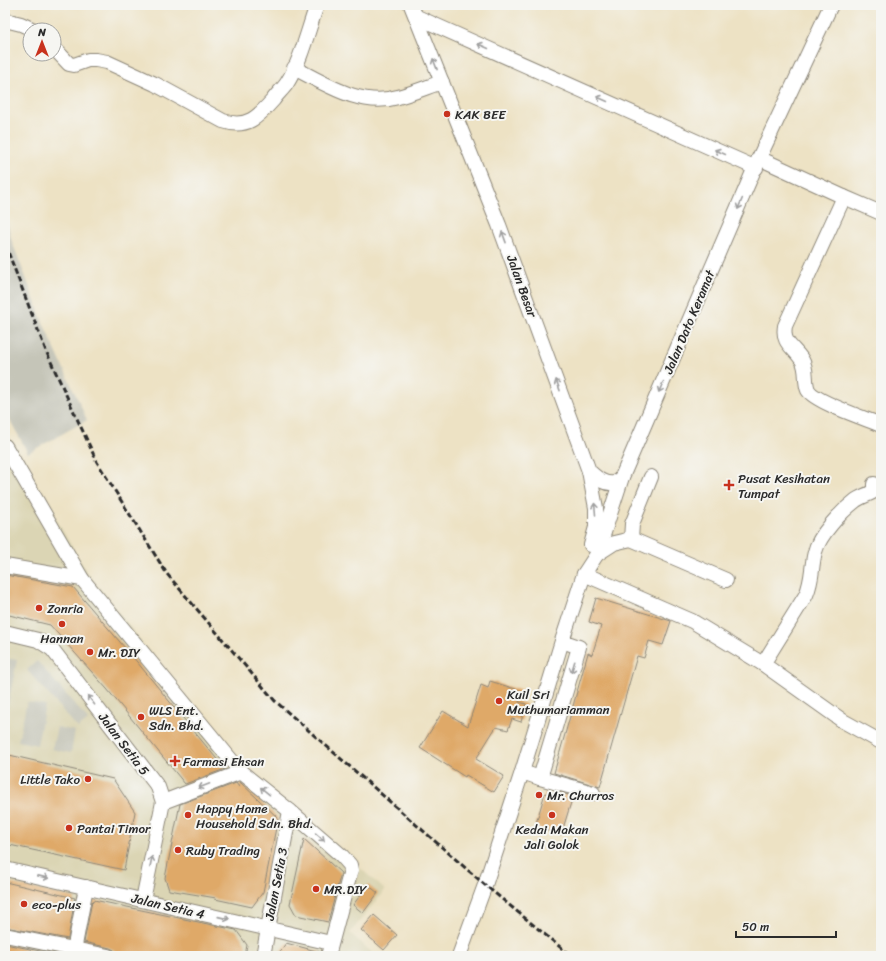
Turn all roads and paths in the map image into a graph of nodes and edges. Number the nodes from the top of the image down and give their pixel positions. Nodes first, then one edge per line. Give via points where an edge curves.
1 (317, 5) edge
2 (831, 5) edge
3 (414, 11) edge
4 (5, 20) edge
5 (22, 24) edge
6 (62, 57) edge
7 (294, 68) junction
8 (442, 82) junction
9 (758, 163) junction
10 (844, 197) junction
11 (881, 213) edge
12 (881, 425) edge
13 (5, 446) edge
14 (589, 471) junction
15 (651, 476) dead end
16 (622, 477) junction
17 (874, 484) dead end
18 (631, 538) junction
19 (597, 554) junction
20 (5, 566) edge
21 (584, 574) junction
22 (82, 579) junction
23 (726, 580) dead end
24 (5, 632) edge
25 (562, 641) junction
26 (763, 664) junction
27 (881, 742) edge
28 (240, 772) junction
29 (522, 772) junction
30 (540, 778) junction
31 (593, 793) dead end
32 (163, 802) junction
33 (290, 811) junction
34 (5, 869) edge
35 (86, 887) junction
36 (143, 900) junction
37 (268, 928) junction
38 (5, 934) edge
39 (329, 949) edge
40 (73, 952) edge
41 (108, 956) edge
42 (263, 956) edge
43 (459, 956) edge

1 - 7 street
2 - 9 street, Jalan Dato Keramat
8 -> 3 street, Jalan Besar
9 -> 3 street
4 - 5 street
6 - 7 street via 69,64 74,65 88,60 106,62 155,84 223,121 235,124 241,124 264,111 286,85
7 - 8 street via 366,100 397,98
14 -> 8 street, Jalan Besar via 499,225
9 - 10 street
9 -> 16 street, Jalan Dato Keramat
10 - 11 street
10 - 12 street via 785,326 784,334 804,364 808,388 812,394 838,409
13 - 22 street
14 - 16 street via 599,480 609,484 616,483
21 -> 14 street, Jalan Besar via 596,527 596,508
15 - 18 street via 632,524
16 - 19 street, Jalan Dato Keramat
17 - 26 street via 874,491 856,500 840,514 817,544 811,582 806,595
18 - 19 street via 614,543
18 - 23 street
19 - 21 street
20 - 22 street
21 - 25 street
21 - 26 street via 692,621
22 - 28 street
32 -> 24 street, Jalan Setia 5 via 158,788 52,649 38,640
25 - 29 street
25 -> 30 street via 579,647
26 - 27 street via 844,721
28 -> 32 street
33 -> 28 street
29 - 30 street
29 - 43 street via 486,885
30 - 31 street
36 -> 32 street
33 - 37 street, Jalan Setia 3
33 -> 39 street via 351,866
34 -> 35 street, Jalan Setia 4
35 - 36 street, Jalan Setia 4
35 - 40 street
36 -> 37 street, Jalan Setia 4
37 - 39 street, Jalan Setia 4
37 - 42 street, Jalan Setia 3
38 - 40 street
40 - 41 street

